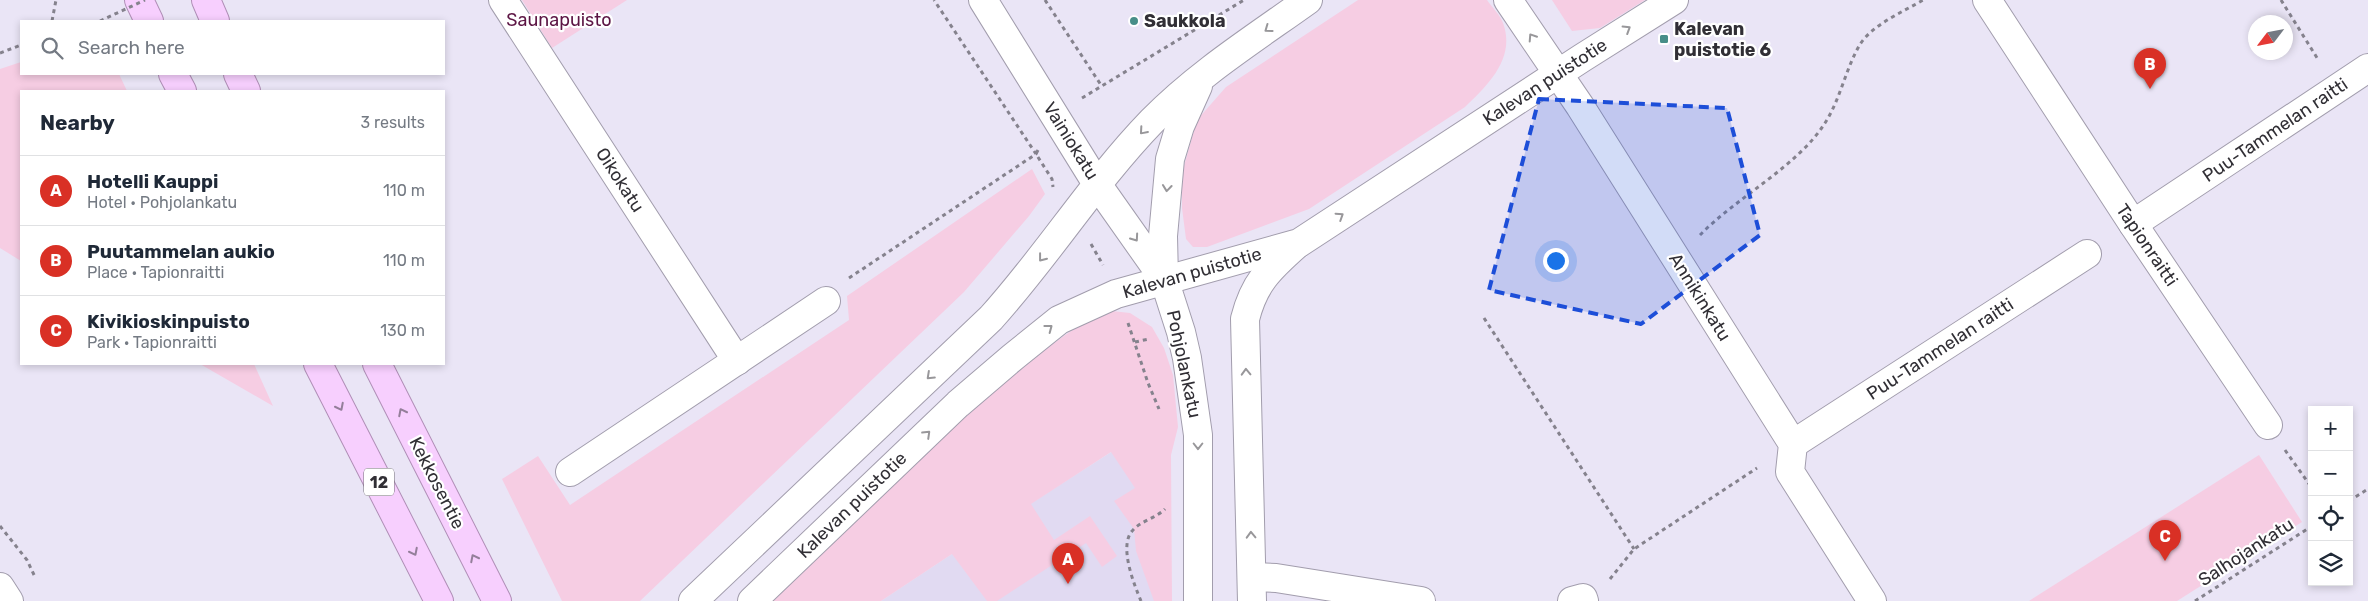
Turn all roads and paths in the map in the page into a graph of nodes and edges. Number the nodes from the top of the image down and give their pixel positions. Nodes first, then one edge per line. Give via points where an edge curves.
1 (56, 0) edge
2 (138, 0) edge
3 (145, 0) edge
4 (206, 0) edge
5 (503, 0) edge
6 (934, 0) edge
7 (983, 0) edge
8 (1045, 0) edge
9 (1244, 0) edge
10 (1308, 0) edge
11 (1508, 0) edge
12 (1674, 0) edge
13 (1923, 0) edge
14 (1987, 0) edge
15 (2281, 0) edge
16 (52, 20) edge
17 (102, 20) edge
18 (148, 20) edge
19 (215, 20) edge
20 (20, 45) edge
21 (0, 53) edge
22 (2368, 68) edge
23 (1557, 74) junction
24 (174, 75) edge
25 (238, 75) edge
26 (1203, 76) junction
27 (1101, 85) junction
28 (2336, 89) junction
29 (181, 90) edge
30 (246, 90) edge
31 (1056, 116) junction
32 (1036, 154) junction
33 (1097, 184) junction
34 (1062, 212) junction
35 (2133, 224) junction
36 (1299, 243) junction
37 (2087, 254) dead end
38 (1676, 259) junction
39 (1164, 279) junction
40 (1116, 294) junction
41 (826, 301) joint
42 (1484, 318) dead end
43 (736, 361) junction
44 (319, 365) edge
45 (378, 365) edge
46 (1162, 415) dead end
47 (2268, 425) joint
48 (1793, 444) junction
49 (570, 472) dead end
50 (2308, 482) edge
51 (2368, 489) edge
52 (2353, 498) edge
53 (1166, 507) dead end
54 (0, 526) edge
55 (2308, 529) edge
56 (1634, 549) junction
57 (1608, 581) dead end
58 (39, 584) dead end
59 (0, 587) edge
60 (1252, 589) edge
61 (695, 599) edge
62 (9, 601) edge
63 (440, 601) edge
64 (497, 601) edge
65 (752, 601) edge
66 (1141, 601) edge
67 (1198, 601) edge
68 (1421, 601) edge
69 (1572, 601) edge
70 (1584, 601) edge
71 (1872, 601) edge
72 (2195, 601) edge

1 - 16 path
2 - 18 highway
3 - 17 path, bridge
4 - 19 highway
5 - 43 street, Oikokatu
6 - 32 path
7 - 31 street, Vainiokatu
8 - 27 path
9 - 27 path
10 -> 26 street
23 -> 11 street, Annikinkatu
23 -> 12 street, Kalevan puistotie
13 - 38 path via 1875,30 1859,45 1825,123 1795,157 1718,216
14 - 35 street, Tapionraitti
15 - 28 path
20 - 21 path
22 - 28 street, Puu-Tammelan raitti
36 -> 23 street, Kalevan puistotie
23 - 38 street, Annikinkatu
24 - 29 highway
25 - 30 highway
26 -> 33 street via 1152,120
26 -> 39 street, Pohjolankatu via 1180,126 1170,159 1163,236
27 - 31 path
28 - 35 street, Puu-Tammelan raitti
31 - 32 path via 1044,130
31 - 33 street, Vainiokatu
32 - 34 path via 1052,179
32 - 41 path via 842,282
33 - 34 street
33 -> 39 street, Vainiokatu
34 - 40 path via 1086,236
34 -> 61 street via 1020,286 991,318
35 - 47 street, Tapionraitti
36 - 39 street, Kalevan puistotie
60 -> 36 street via 1245,320 1258,284 1271,267
37 - 48 street, Puu-Tammelan raitti
38 - 48 street, Annikinkatu
39 - 40 street, Kalevan puistotie
39 -> 67 street, Pohjolankatu via 1181,332 1193,386 1197,425
40 - 46 path
65 -> 40 street, Kalevan puistotie via 958,404 1013,356 1059,320
41 - 43 street
42 - 56 path
43 - 49 street
44 -> 63 highway, 12
64 -> 45 highway, Kekkosentie
47 - 50 path
48 - 56 path
48 - 71 street via 1790,472
51 - 52 path
53 - 66 path via 1158,516 1134,529 1127,538 1126,550
54 - 58 path via 27,560
55 - 72 path, Salhojankatu
56 - 57 path
59 - 62 street
60 - 68 street via 1276,578
69 - 70 street via 1583,598

